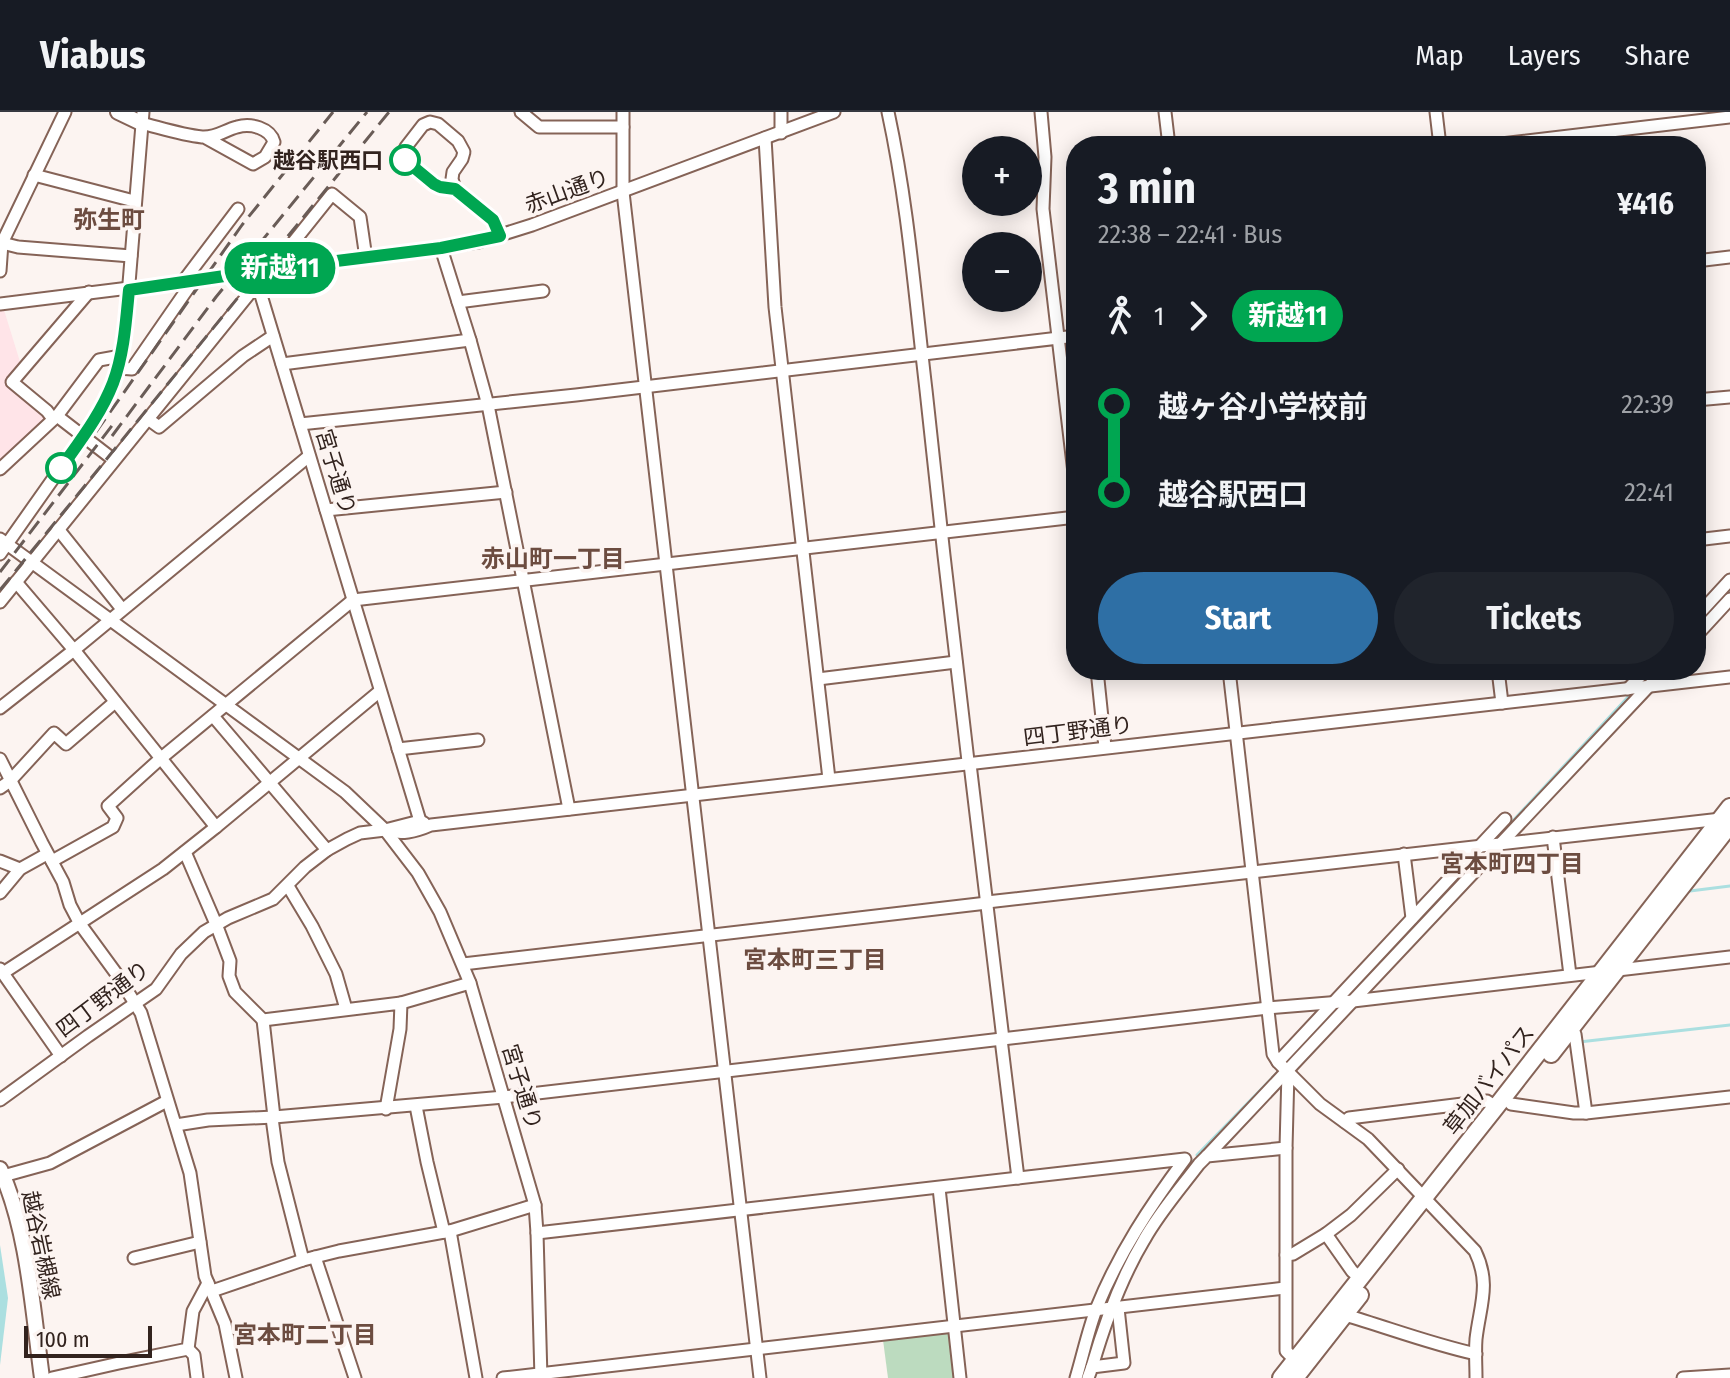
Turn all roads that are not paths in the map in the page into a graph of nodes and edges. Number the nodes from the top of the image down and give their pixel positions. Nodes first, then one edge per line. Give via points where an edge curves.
1 (65, 112) edge
2 (118, 112) edge
3 (521, 112) edge
4 (623, 112) edge
5 (781, 112) edge
6 (832, 112) edge
7 (888, 112) edge
8 (1041, 112) edge
9 (1165, 112) edge
10 (1436, 112) edge
11 (142, 117) edge
12 (1730, 117) edge
13 (623, 127) junction
14 (229, 131) junction
15 (781, 133) junction
16 (1168, 136) edge
17 (1439, 136) edge
18 (1569, 136) edge
19 (206, 138) junction
20 (765, 138) junction
21 (232, 153) junction
22 (34, 175) junction
23 (455, 189) junction
24 (623, 192) junction
25 (134, 201) junction
26 (238, 209) dead end
27 (500, 236) junction
28 (2, 243) junction
29 (441, 248) junction
30 (131, 256) junction
31 (1730, 257) edge
32 (366, 258) junction
33 (1706, 260) edge
34 (272, 269) junction
35 (0, 271) edge
36 (254, 272) junction
37 (187, 282) junction
38 (259, 287) junction
39 (129, 289) junction
40 (543, 291) dead end
41 (89, 292) junction
42 (458, 302) junction
43 (0, 304) edge
44 (273, 336) junction
45 (1066, 337) edge
46 (1058, 338) junction
47 (470, 340) junction
48 (922, 354) junction
49 (119, 362) junction
50 (282, 364) junction
51 (783, 370) junction
52 (645, 387) junction
53 (1730, 397) edge
54 (1706, 399) edge
55 (488, 405) junction
56 (1066, 406) edge
57 (55, 418) junction
58 (148, 419) junction
59 (300, 424) junction
60 (84, 435) junction
61 (309, 456) junction
62 (114, 460) junction
63 (0, 469) edge
64 (506, 492) junction
65 (326, 510) junction
66 (1066, 518) edge
67 (58, 529) junction
68 (941, 532) junction
69 (1730, 536) edge
70 (1706, 539) edge
71 (2, 545) edge
72 (804, 547) junction
73 (31, 562) junction
74 (665, 563) junction
75 (522, 580) junction
76 (1730, 580) edge
77 (16, 582) junction
78 (1730, 599) edge
79 (353, 600) junction
80 (0, 602) edge
81 (1706, 606) edge
82 (122, 609) junction
83 (110, 619) junction
84 (1706, 625) edge
85 (74, 650) junction
86 (956, 662) junction
87 (1730, 677) edge
88 (818, 679) junction
89 (1098, 680) edge
90 (1230, 680) edge
91 (1499, 680) edge
92 (1637, 680) edge
93 (1654, 680) edge
94 (1703, 680) edge
95 (1706, 680) edge
96 (1648, 686) junction
97 (1628, 689) junction
98 (380, 691) junction
99 (115, 702) junction
100 (1502, 703) junction
101 (226, 704) junction
102 (0, 708) edge
103 (213, 716) junction
104 (1237, 733) junction
105 (478, 740) dead end
106 (1105, 747) junction
107 (398, 749) junction
108 (300, 758) junction
109 (0, 759) edge
110 (160, 759) junction
111 (970, 764) junction
112 (829, 779) junction
113 (269, 782) junction
114 (5, 785) edge
115 (691, 795) junction
116 (569, 809) junction
117 (1727, 817) edge
118 (1505, 819) dead end
119 (425, 823) junction
120 (216, 827) junction
121 (385, 830) junction
122 (1553, 837) junction
123 (1501, 843) junction
124 (1481, 845) junction
125 (327, 850) junction
126 (185, 852) junction
127 (1404, 854) junction
128 (50, 857) junction
129 (0, 861) edge
130 (20, 869) junction
131 (1252, 873) junction
132 (288, 886) junction
133 (0, 893) edge
134 (987, 903) junction
135 (1412, 918) junction
136 (80, 924) junction
137 (216, 924) junction
138 (708, 935) junction
139 (1730, 957) edge
140 (463, 964) junction
141 (2, 971) edge
142 (1608, 971) junction
143 (1570, 975) junction
144 (470, 983) junction
145 (1333, 1001) junction
146 (1353, 1001) junction
147 (401, 1003) junction
148 (136, 1004) junction
149 (1268, 1008) junction
150 (346, 1009) junction
151 (263, 1020) junction
152 (1570, 1030) junction
153 (1002, 1039) junction
154 (61, 1056) junction
155 (1278, 1062) junction
156 (1288, 1071) junction
157 (724, 1072) junction
158 (504, 1097) junction
159 (1730, 1097) edge
160 (0, 1100) edge
161 (167, 1101) junction
162 (416, 1106) junction
163 (1503, 1106) junction
164 (386, 1109) junction
165 (1586, 1113) junction
166 (273, 1118) junction
167 (1345, 1122) junction
168 (176, 1125) junction
169 (1286, 1148) junction
170 (1207, 1156) junction
171 (1398, 1169) junction
172 (2, 1173) edge
173 (1018, 1178) junction
174 (939, 1188) junction
175 (1428, 1200) junction
176 (535, 1205) junction
177 (740, 1210) junction
178 (447, 1231) junction
179 (537, 1233) junction
180 (1326, 1234) junction
181 (200, 1242) junction
182 (1286, 1255) junction
183 (134, 1258) dead end
184 (309, 1258) junction
185 (1360, 1278) junction
186 (210, 1287) junction
187 (1285, 1288) junction
188 (1096, 1309) junction
189 (1114, 1309) junction
190 (1345, 1315) junction
191 (954, 1325) junction
192 (756, 1348) junction
193 (188, 1349) junction
194 (1476, 1354) junction
195 (1295, 1360) junction
196 (119, 1363) junction
197 (1090, 1372) edge
198 (1730, 1375) edge
199 (541, 1376) edge
200 (42, 1378) edge
201 (52, 1378) edge
202 (116, 1378) edge
203 (197, 1378) edge
204 (236, 1378) edge
205 (355, 1378) edge
206 (476, 1378) edge
207 (503, 1378) edge
208 (760, 1378) edge
209 (960, 1378) edge
210 (1076, 1378) edge
211 (1281, 1378) edge
212 (1295, 1378) edge
213 (1476, 1378) edge
214 (1683, 1378) edge

1 - 22 street
2 - 11 main road
3 - 13 street via 539,127
4 - 13 street
5 - 15 street
6 - 15 street, 赤山通り
7 - 48 street
8 - 46 street via 1043,209
9 - 16 street
10 - 17 street
11 - 19 street
11 - 25 street
12 - 18 street
13 - 24 street
14 - 19 street
14 - 21 street
14 - 21 street via 259,127 274,142 258,163
15 - 20 street, 赤山通り
19 - 21 street
20 - 24 street, 赤山通り
20 - 51 street
22 - 25 street
22 - 28 street
23 - 23 street via 434,184 405,160 406,147 423,125 438,124 464,152 453,172
23 - 27 street via 493,220
24 - 27 street, 赤山通り
24 - 52 street
25 - 30 street
26 - 37 street
27 - 29 street, 赤山通り
28 - 30 street
28 - 35 street
29 - 32 street, 赤山通り
29 - 42 street
30 - 39 street
31 - 33 street
32 - 34 street, 赤山通り
32 - 34 street via 360,217 332,194
34 - 36 street, 赤山通り
36 - 37 street, 赤山通り
36 - 38 street, 宮子通り
37 - 39 street, 赤山通り
37 - 49 street via 132,369
38 - 44 street, 宮子通り
38 - 58 street
39 - 41 street, 赤山通り
39 - 49 street
40 - 42 street
41 - 43 street, 赤山通り
41 - 57 street via 12,382
42 - 47 street
44 - 50 street, 宮子通り
44 - 58 street via 159,427
45 - 46 street
46 - 48 street
46 - 56 street
47 - 50 street
47 - 55 street
48 - 51 street
48 - 68 street
49 - 57 street via 99,360
49 - 60 street via 108,395
50 - 59 street, 宮子通り
51 - 52 street
51 - 72 street
52 - 55 street
52 - 74 street
53 - 54 street
55 - 59 street
55 - 64 street
57 - 60 street
57 - 63 street
58 - 62 street
59 - 61 street, 宮子通り
60 - 62 street
60 - 71 street
61 - 65 street, 宮子通り
61 - 82 street
62 - 67 street
64 - 65 street
64 - 75 street
65 - 79 street, 宮子通り
66 - 68 street
67 - 73 street
67 - 82 street
68 - 72 street
68 - 86 street
69 - 70 street
71 - 73 street, 宮子通り
72 - 74 street
72 - 88 street
73 - 77 street
73 - 83 street, 宮子通り
74 - 75 street
74 - 115 street
75 - 79 street
75 - 116 street
76 - 81 street
77 - 80 street
77 - 85 street
78 - 84 street
79 - 98 street, 宮子通り
79 - 101 street
82 - 83 street
83 - 85 street
83 - 101 street, 宮子通り
85 - 99 street
85 - 102 street
86 - 88 street
86 - 111 street
87 - 95 street, 四丁野通り
88 - 112 street
89 - 106 street
90 - 104 street
91 - 100 street
92 - 97 street
93 - 96 street
94 - 96 street, 四丁野通り
96 - 97 street, 四丁野通り
96 - 123 street
97 - 100 street, 四丁野通り
98 - 107 street, 宮子通り
98 - 108 street
99 - 110 street
99 - 114 street via 66,744 54,733
100 - 104 street, 四丁野通り
101 - 103 street
101 - 108 street, 宮子通り
103 - 110 street
103 - 113 street
104 - 106 street, 四丁野通り
104 - 131 street
105 - 107 street
106 - 111 street, 四丁野通り
107 - 119 street, 宮子通り
108 - 113 street
108 - 121 street, 宮子通り
109 - 114 street
110 - 120 street
110 - 128 street via 108,806 117,818 113,827
111 - 112 street, 四丁野通り
111 - 134 street
112 - 115 street, 四丁野通り
113 - 120 street
113 - 125 street
114 - 128 street
115 - 116 street, 四丁野通り
115 - 138 street
116 - 119 street, 四丁野通り
117 - 122 street
117 - 142 highway, 草加バイパス
118 - 124 street
119 - 121 street, 四丁野通り
120 - 126 street
121 - 125 street, 四丁野通り via 360,833
121 - 140 street, 宮子通り via 431,895
122 - 123 street
122 - 143 street
123 - 124 street
123 - 146 street
124 - 127 street
124 - 135 street
125 - 132 street, 四丁野通り
126 - 136 street
126 - 137 street
127 - 131 street
127 - 135 street
128 - 130 street
128 - 136 street
129 - 130 street
130 - 133 street
131 - 134 street
131 - 149 street
132 - 137 street, 四丁野通り via 273,899
132 - 150 street via 336,974
134 - 138 street
134 - 153 street
135 - 145 street
136 - 141 street
136 - 148 street
137 - 148 street, 四丁野通り via 194,940 156,989
137 - 151 street via 235,992
138 - 140 street
138 - 157 street
139 - 142 street
140 - 144 street, 宮子通り
141 - 154 street
142 - 143 street
142 - 152 highway, 草加バイパス
142 - 163 highway, 草加バイパス
143 - 146 street
144 - 147 street
144 - 158 street, 宮子通り
145 - 146 street
145 - 149 street
145 - 155 street
146 - 156 street
147 - 150 street
147 - 164 street
148 - 154 street, 四丁野通り
148 - 161 street
149 - 153 street
149 - 155 street
150 - 151 street
151 - 166 street
152 - 163 highway, 草加バイパス
152 - 165 street via 1575,1034
153 - 157 street
153 - 173 street
154 - 160 street, 四丁野通り
155 - 156 street
156 - 167 street
156 - 169 street
156 - 170 street
157 - 158 street
157 - 177 street
158 - 162 street
158 - 176 street, 宮子通り
159 - 165 street
161 - 168 street
161 - 172 street via 50,1163
162 - 164 street
162 - 178 street
163 - 165 street
163 - 167 street via 1487,1101
163 - 175 highway, 草加バイパス
164 - 166 street
166 - 168 street
166 - 184 street via 278,1162
167 - 171 street
168 - 181 street via 190,1173
169 - 170 street
169 - 182 street
170 - 189 street via 1145,1237
171 - 175 street
171 - 180 street
172 - 200 main road, 越谷岩槻線 via 23,1243
173 - 174 street
173 - 188 street via 1185,1159 1132,1236
174 - 177 street
174 - 191 street
175 - 185 highway, 草加バイパス
175 - 190 highway, 草加バイパス
175 - 194 street via 1481,1263 1484,1292
176 - 178 street
176 - 179 street, 宮子通り
177 - 179 street
177 - 192 street
178 - 184 street
178 - 206 street
179 - 199 street, 宮子通り
180 - 182 street
180 - 185 street
181 - 183 street
181 - 186 street
182 - 187 street
184 - 186 street
184 - 205 street
185 - 195 highway, 草加バイパス
186 - 193 street via 193,1311
186 - 204 street via 225,1324
187 - 189 street
187 - 195 street via 1286,1351
188 - 189 street
188 - 191 street
188 - 210 street
189 - 197 street
189 - 197 street via 1124,1363
190 - 194 street
190 - 212 highway, 草加バイパス
191 - 192 street
191 - 209 street
192 - 199 street
192 - 208 street
193 - 196 street
193 - 203 street
194 - 213 street
195 - 211 highway, 草加バイパス
196 - 201 street
196 - 202 street
198 - 214 street
199 - 207 street

